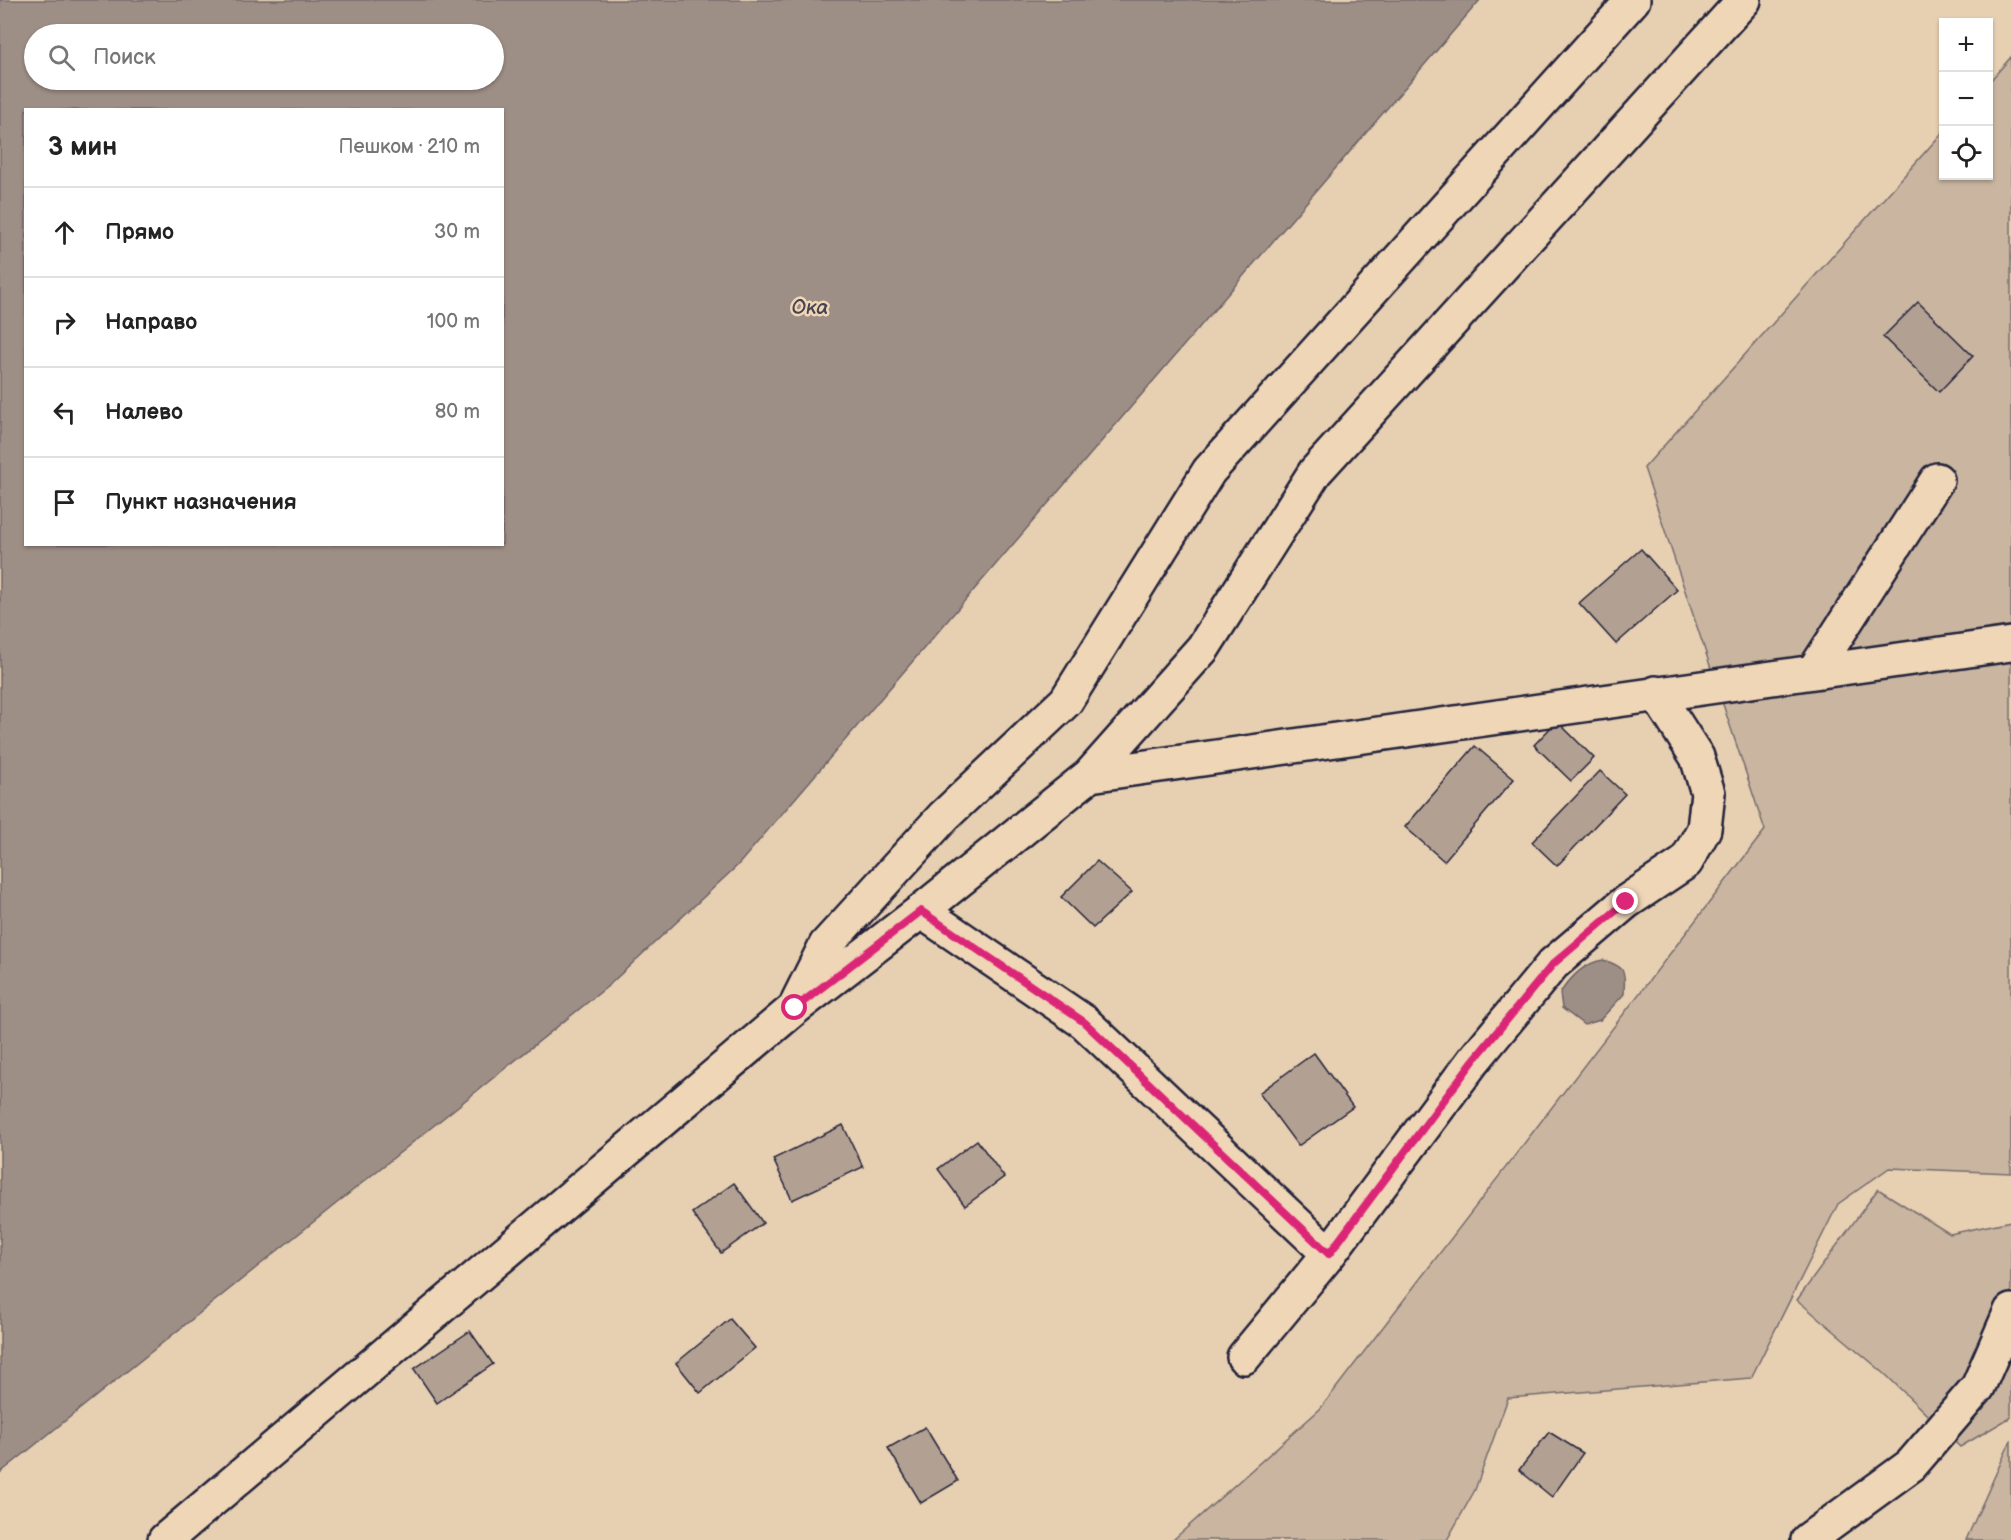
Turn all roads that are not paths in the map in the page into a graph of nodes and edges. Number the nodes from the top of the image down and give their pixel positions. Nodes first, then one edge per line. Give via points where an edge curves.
1 (1633, 0) edge
2 (1744, 0) edge
3 (1937, 480) dead end
4 (2011, 644) edge
5 (1814, 671) junction
6 (1656, 693) junction
7 (1090, 775) junction
8 (921, 911) junction
9 (795, 1008) junction
10 (1329, 1254) junction
11 (2011, 1311) edge
12 (1244, 1357) dead end
13 (165, 1540) edge
14 (1808, 1540) edge

1 - 9 lane via 1209,471 1066,701 944,816 826,945
2 - 7 lane via 1316,472 1203,648
3 - 5 lane
4 - 5 lane
5 - 6 lane
6 - 7 lane
6 - 10 lane via 1697,757 1708,793 1704,829 1686,862 1626,902 1553,964 1473,1061
7 - 8 lane
8 - 9 lane
8 - 10 lane via 1084,1022
9 - 13 lane
10 - 12 lane
11 - 14 lane via 1978,1387 1911,1465

